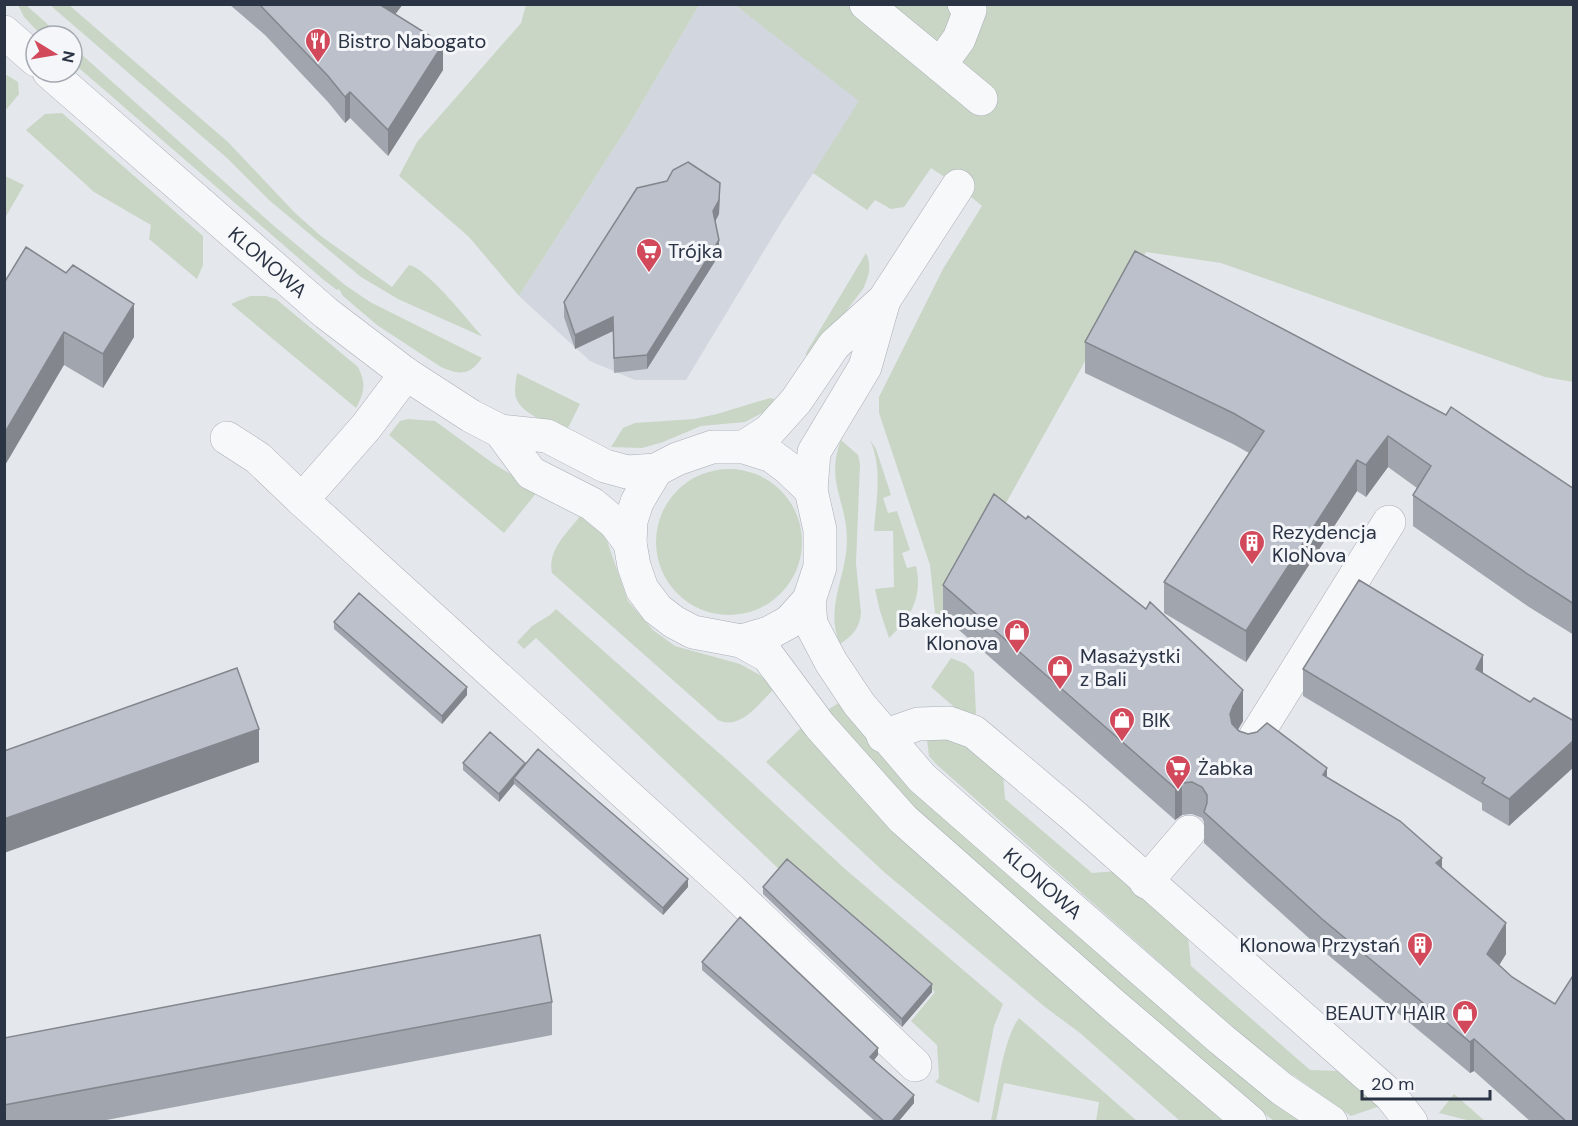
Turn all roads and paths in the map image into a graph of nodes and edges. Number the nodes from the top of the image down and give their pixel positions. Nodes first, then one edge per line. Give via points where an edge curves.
1 (866, 4) edge
2 (964, 4) edge
3 (4, 32) edge
4 (24, 50) edge
5 (940, 65) junction
6 (63, 84) edge
7 (981, 99) dead end
8 (958, 186) dead end
9 (884, 300) junction
10 (406, 374) junction
11 (500, 431) junction
12 (227, 438) dead end
13 (744, 447) junction
14 (656, 470) junction
15 (812, 490) junction
16 (302, 500) junction
17 (1389, 522) dead end
18 (630, 543) junction
19 (809, 600) junction
20 (741, 641) junction
21 (884, 736) junction
22 (1249, 747) edge
23 (1189, 832) dead end
24 (1146, 882) junction
25 (915, 1065) dead end
26 (1250, 1122) edge
27 (1331, 1122) edge
28 (1411, 1122) edge

1 - 5 street
2 - 5 street via 970,10 959,39
3 - 4 street
5 - 7 street
6 - 10 street, KLONOWA via 326,313
8 - 9 street
9 - 13 street via 834,345 796,401 769,431
9 - 15 street via 865,367 814,452
10 - 11 street, KLONOWA
10 - 16 street
11 - 14 street via 547,436 605,466 627,472
11 - 18 street via 531,473 592,504 615,523
12 - 16 street via 258,459
13 - 14 street via 712,447
13 - 15 street via 772,456
14 - 18 street via 637,502
15 - 19 street via 820,530 820,567
16 - 25 street via 728,887
17 - 22 street
18 - 20 street via 642,589 657,609 693,632
19 - 20 street via 789,622
19 - 21 street, KLONOWA via 811,624 823,650
20 - 26 street via 768,656 820,726 903,819
21 - 24 street via 918,724 949,723 974,732
21 - 27 street, KLONOWA via 922,778 1166,993 1282,1089
23 - 24 street
24 - 28 street via 1391,1096

